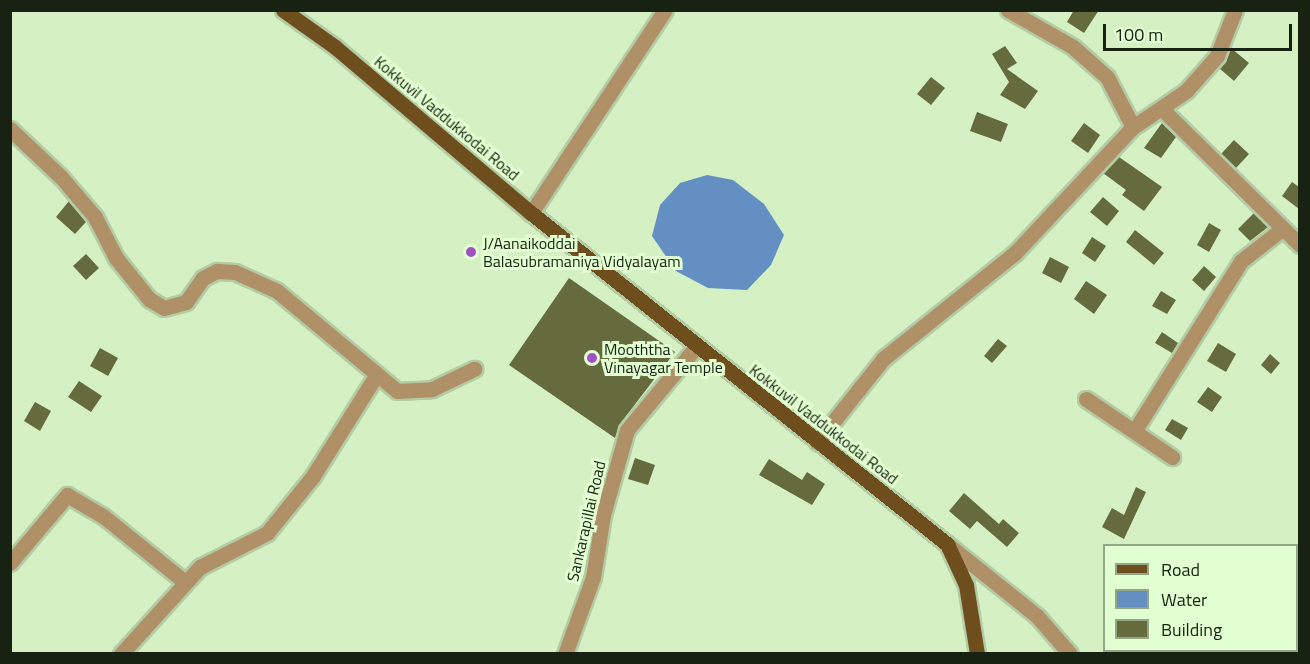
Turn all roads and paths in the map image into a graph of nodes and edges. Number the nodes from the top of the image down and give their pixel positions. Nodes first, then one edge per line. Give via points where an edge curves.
1 (283, 10) edge
2 (665, 10) edge
3 (1008, 10) edge
4 (1235, 10) edge
5 (1162, 109) junction
6 (1133, 127) junction
7 (10, 129) edge
8 (531, 213) junction
9 (1282, 229) junction
10 (1299, 245) edge
11 (696, 347) junction
12 (474, 369) dead end
13 (377, 374) junction
14 (1086, 399) dead end
15 (1135, 430) junction
16 (817, 442) junction
17 (1172, 458) dead end
18 (947, 544) junction
19 (10, 563) edge
20 (185, 582) junction
21 (121, 654) edge
22 (565, 654) edge
23 (977, 654) edge
24 (1070, 654) edge

1 - 8 main road, Kokkuvil Vaddukkodai Road via 335,47
2 - 8 street
3 - 6 street via 1073,47 1107,77
4 - 5 street via 1217,56 1186,91
5 - 6 street
5 - 9 street
6 - 16 street via 1015,252 883,359
7 - 13 street via 61,177 95,217 116,258 149,299 164,308 186,302 203,278 217,271 235,272 278,291
8 - 11 main road, Kokkuvil Vaddukkodai Road
9 - 10 street
9 - 15 street via 1241,261
11 - 16 main road, Kokkuvil Vaddukkodai Road
11 - 22 street, Sankarapillai Road via 627,430 603,515 593,577
12 - 13 street via 432,389 397,391
13 - 20 street via 313,476 267,533 200,567
14 - 15 street
15 - 17 street
16 - 18 main road, Kokkuvil Vaddukkodai Road
18 - 23 main road, Kokkuvil Vaddukkodai Road via 966,585
18 - 24 street via 1037,616
19 - 20 street via 67,495 103,516
20 - 21 street

